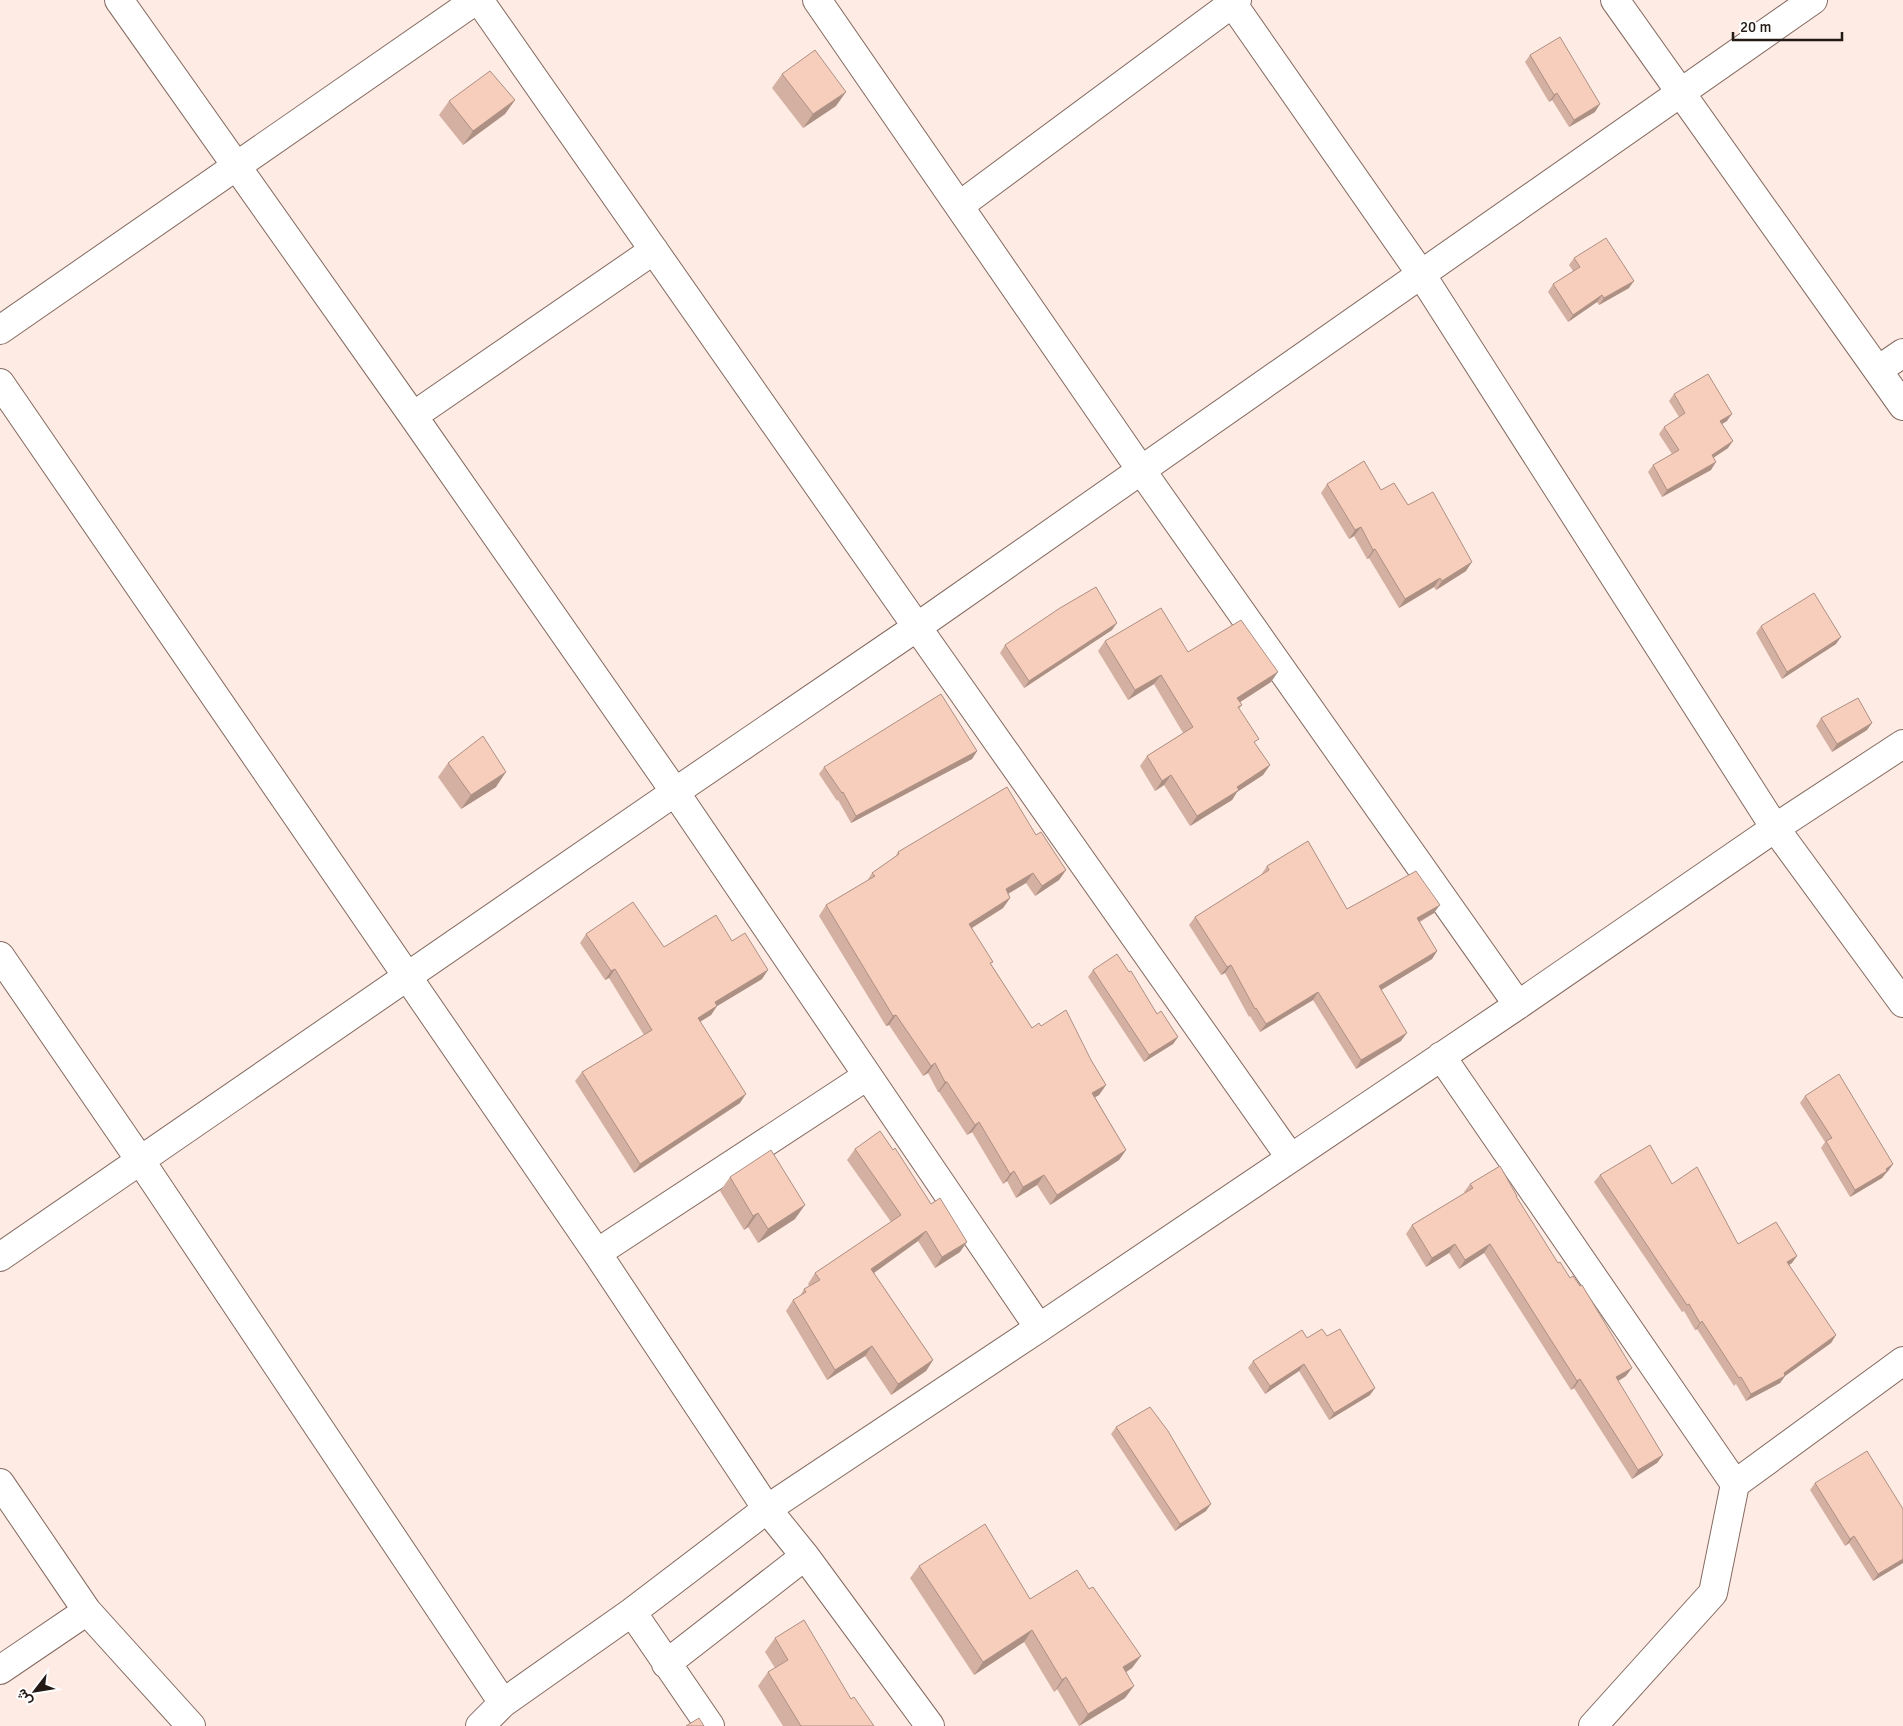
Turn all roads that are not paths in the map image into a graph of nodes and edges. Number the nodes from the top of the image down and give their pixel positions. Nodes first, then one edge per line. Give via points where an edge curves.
1 (119, 0) edge
2 (478, 0) edge
3 (817, 0) edge
4 (1615, 0) edge
5 (1813, 0) edge
6 (1233, 1) edge
7 (1680, 93) junction
8 (237, 166) junction
9 (959, 206) junction
10 (654, 250) junction
11 (1421, 274) junction
12 (0, 330) edge
13 (1903, 353) edge
14 (1878, 370) junction
15 (0, 383) edge
16 (1903, 406) edge
17 (413, 416) junction
18 (1141, 470) junction
19 (917, 627) junction
20 (1903, 744) edge
21 (675, 792) junction
22 (1775, 828) junction
23 (0, 956) edge
24 (407, 977) junction
25 (1903, 1003) edge
26 (1518, 1005) junction
27 (1441, 1056) junction
28 (867, 1076) junction
29 (1290, 1157) junction
30 (140, 1160) junction
31 (598, 1253) junction
32 (0, 1257) edge
33 (1038, 1328) junction
34 (1903, 1361) edge
35 (0, 1483) edge
36 (1735, 1484) junction
37 (767, 1509) junction
38 (805, 1556) junction
39 (87, 1611) junction
40 (632, 1612) junction
41 (666, 1664) junction
42 (0, 1670) edge
43 (503, 1704) junction
44 (191, 1726) edge
45 (481, 1726) edge
46 (710, 1726) edge
47 (930, 1726) edge
48 (1592, 1726) edge

1 - 8 street
2 - 8 street
2 - 10 street
3 - 9 street
4 - 7 street
5 - 7 street
6 - 9 street
6 - 11 street
7 - 11 street
7 - 14 street
8 - 12 street
8 - 17 street
9 - 18 street
10 - 17 street
10 - 19 street
11 - 18 street
11 - 22 street
13 - 14 street
14 - 16 street
15 - 24 street
17 - 21 street
18 - 19 street
18 - 26 street
19 - 21 street
19 - 29 street
20 - 22 street
21 - 24 street
21 - 28 street
22 - 25 street
22 - 26 street
23 - 30 street
24 - 30 street
24 - 31 street
26 - 27 street
27 - 29 street
27 - 36 street
28 - 31 street
28 - 33 street
29 - 33 street
30 - 32 street
30 - 43 street
31 - 37 street
33 - 37 street
34 - 36 street
35 - 39 street
36 - 48 street via 1713,1593
37 - 38 street
37 - 40 street
38 - 41 street
38 - 47 street
39 - 42 street
39 - 44 street
40 - 41 street
40 - 43 street
41 - 46 street
43 - 45 street

